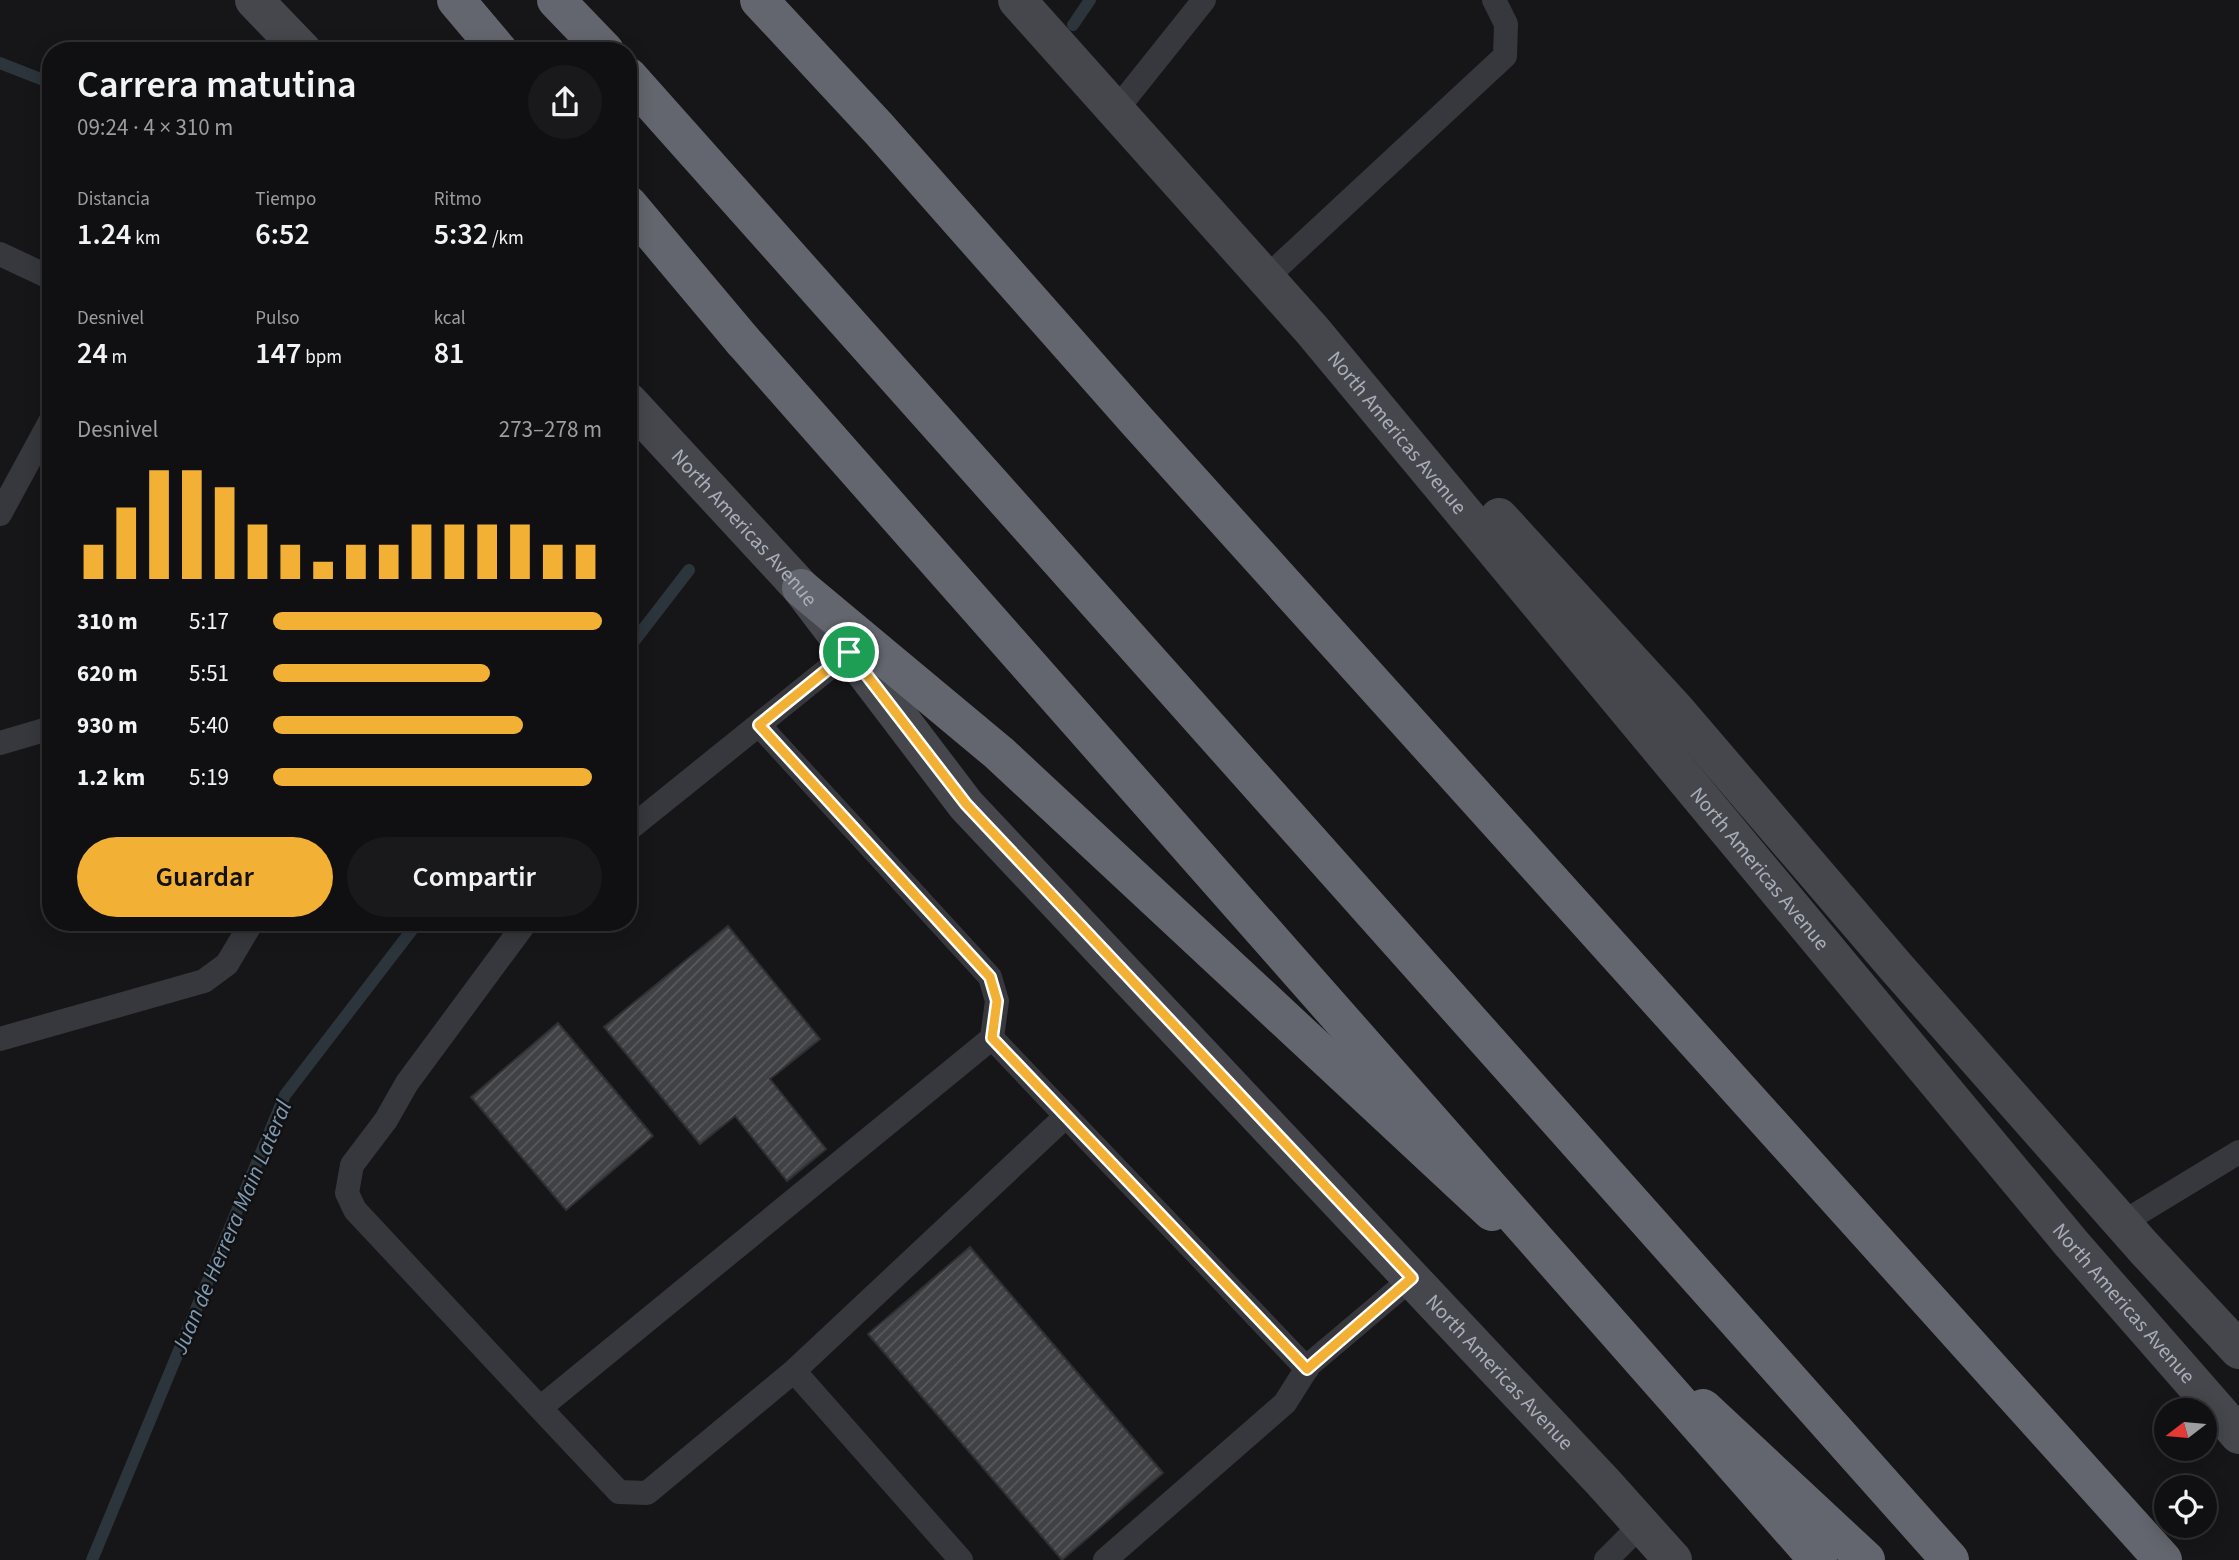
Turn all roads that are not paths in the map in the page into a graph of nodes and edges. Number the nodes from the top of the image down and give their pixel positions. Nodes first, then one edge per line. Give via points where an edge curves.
1 (254, 0) edge
2 (456, 0) edge
3 (556, 0) edge
4 (759, 0) edge
5 (1017, 0) edge
6 (1204, 0) edge
7 (1494, 0) edge
8 (294, 42) edge
9 (491, 42) edge
10 (596, 42) edge
11 (637, 86) edge
12 (1117, 109) junction
13 (637, 215) edge
14 (0, 254) edge
15 (42, 274) edge
16 (1266, 278) junction
17 (1312, 330) junction
18 (637, 411) edge
19 (42, 437) edge
20 (0, 514) edge
21 (801, 587) junction
22 (849, 652) junction
23 (759, 725) junction
24 (42, 731) edge
25 (0, 743) edge
26 (637, 823) edge
27 (247, 931) edge
28 (519, 931) edge
29 (992, 1038) junction
30 (0, 1039) edge
31 (1066, 1116) junction
32 (2239, 1152) edge
33 (2122, 1223) junction
34 (1412, 1278) junction
35 (2239, 1350) edge
36 (1307, 1369) junction
37 (793, 1371) junction
38 (540, 1408) junction
39 (2239, 1435) edge
40 (1642, 1525) junction
41 (1111, 1556) edge
42 (961, 1560) edge
43 (1606, 1560) edge
44 (1673, 1560) edge
45 (1818, 1560) edge
46 (1866, 1560) edge
47 (1950, 1560) edge
48 (2163, 1560) edge

1 - 8 main road
2 - 9 highway
3 - 10 highway
4 - 48 highway
5 - 12 main road, North Americas Avenue
6 - 12 lane
7 - 16 lane via 1506,24 1505,56
11 - 47 highway
12 - 16 main road, North Americas Avenue
13 - 45 highway, bridge via 743,341
14 - 15 lane
16 - 17 main road, North Americas Avenue
17 - 33 main road, North Americas Avenue via 1424,435 1676,710
17 - 39 main road, North Americas Avenue via 2071,1243
18 - 21 main road, North Americas Avenue
19 - 20 lane
21 - 22 main road, North Americas Avenue
21 - 46 highway via 999,753
22 - 23 lane
22 - 34 main road, North Americas Avenue via 966,804
23 - 26 lane
23 - 29 lane via 990,977 997,1001
24 - 25 lane
27 - 30 lane via 227,964 204,981
28 - 38 lane via 352,1165 347,1193 355,1210
29 - 31 lane
29 - 38 lane
31 - 36 lane
31 - 37 lane
32 - 33 lane
33 - 35 main road, North Americas Avenue
34 - 36 lane
34 - 40 main road, North Americas Avenue
36 - 41 lane via 1285,1404
37 - 38 lane via 647,1493 620,1492
37 - 42 lane
40 - 43 lane
40 - 44 main road, North Americas Avenue

